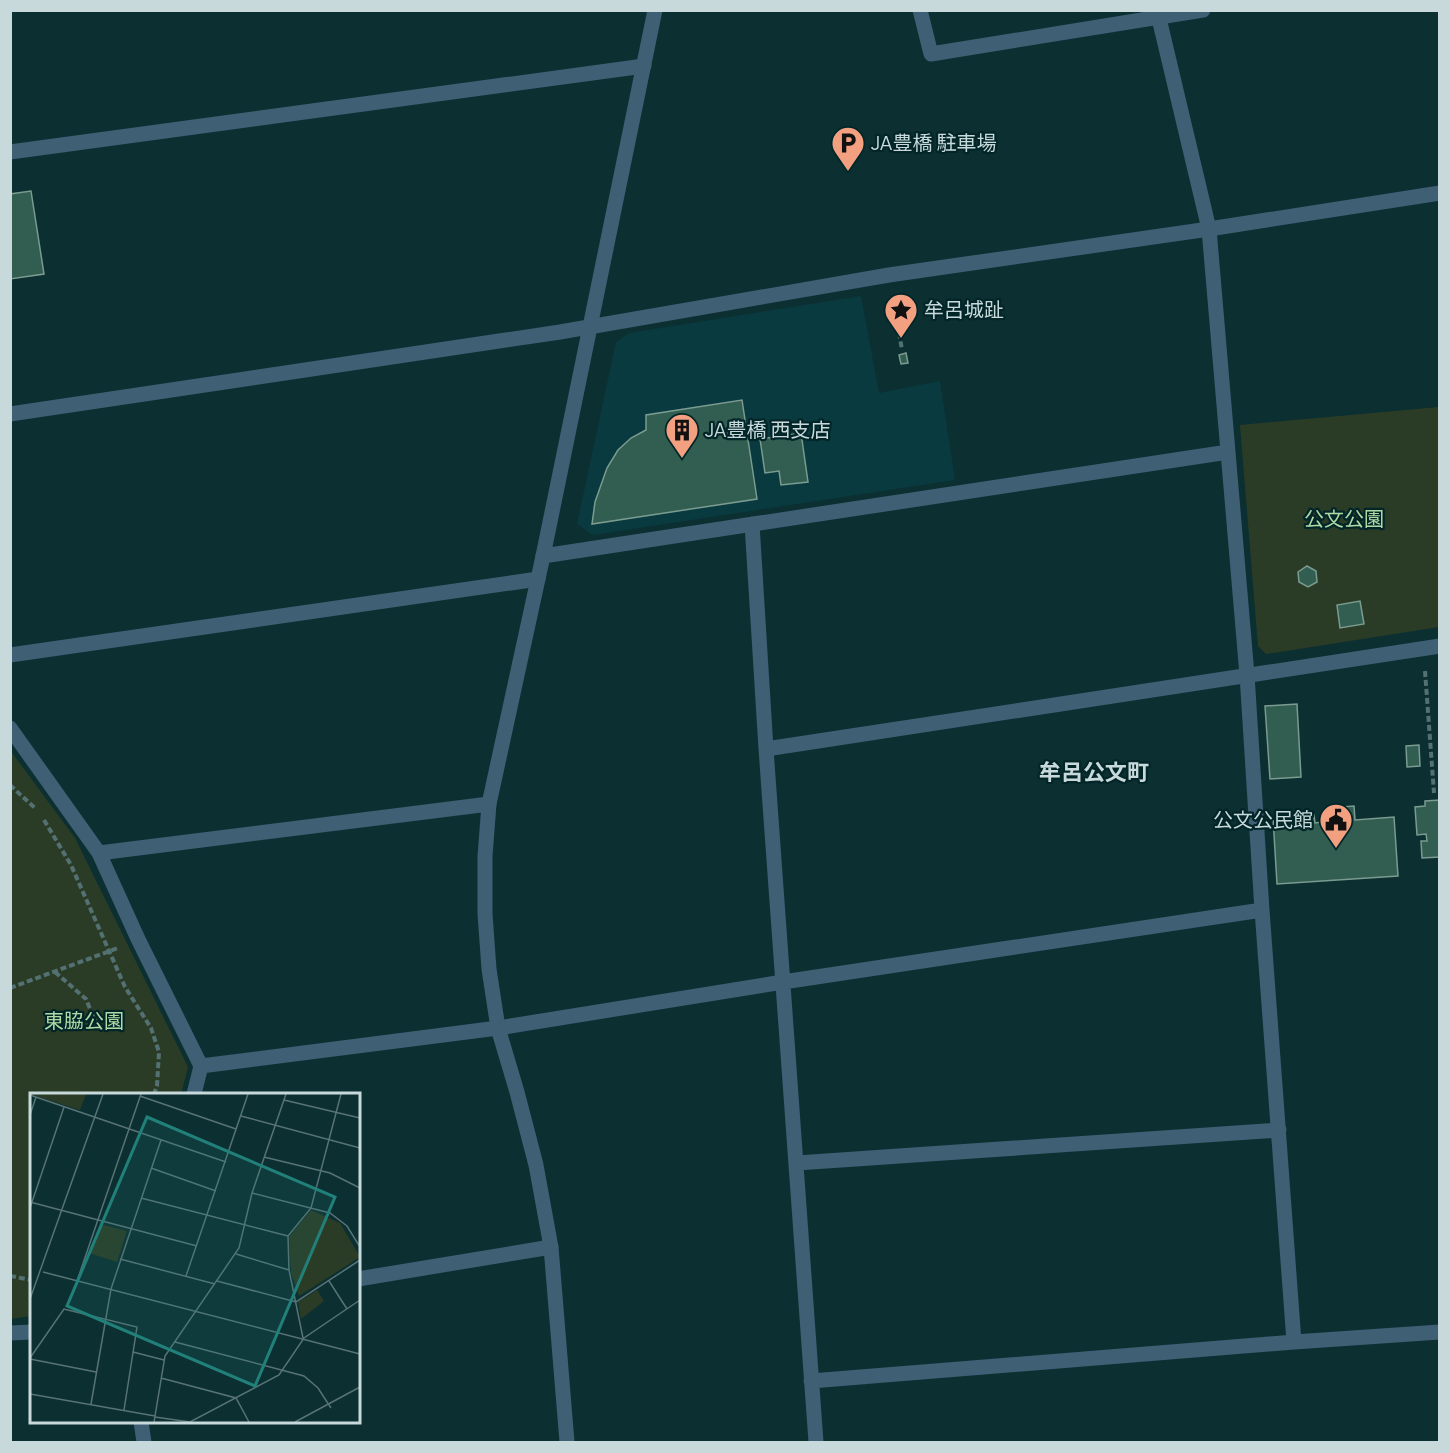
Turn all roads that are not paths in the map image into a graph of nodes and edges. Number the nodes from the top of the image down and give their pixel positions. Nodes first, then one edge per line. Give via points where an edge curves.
1 (655, 10) edge
2 (920, 10) edge
3 (1203, 10) edge
4 (1158, 14) edge
5 (644, 66) junction
6 (10, 152) edge
7 (1440, 193) edge
8 (1209, 229) junction
9 (590, 328) junction
10 (10, 414) edge
11 (1228, 452) junction
12 (752, 524) junction
13 (543, 556) junction
14 (538, 579) junction
15 (1440, 646) edge
16 (10, 655) edge
17 (1247, 675) junction
18 (10, 728) edge
19 (766, 749) junction
20 (489, 804) junction
21 (99, 853) junction
22 (1262, 910) junction
23 (783, 982) junction
24 (498, 1028) junction
25 (201, 1066) junction
26 (194, 1093) edge
27 (1279, 1130) junction
28 (797, 1163) junction
29 (551, 1247) junction
30 (360, 1279) edge
31 (30, 1332) edge
32 (1440, 1332) edge
33 (10, 1334) edge
34 (1294, 1342) junction
35 (811, 1381) junction
36 (141, 1423) edge
37 (144, 1443) edge
38 (567, 1443) edge
39 (816, 1443) edge

1 - 5 street
2 - 4 street via 931,54
3 - 4 street
4 - 8 street
5 - 6 street
5 - 9 street
7 - 8 street
8 - 9 street via 889,275
8 - 11 street
9 - 10 street
9 - 13 street
11 - 12 street
11 - 17 street
12 - 13 street
12 - 19 street
13 - 14 street
14 - 16 street
14 - 20 street
15 - 17 street
17 - 19 street
17 - 22 street
18 - 21 street
19 - 23 street
20 - 21 street
20 - 24 street via 485,914
21 - 25 street
22 - 23 street
22 - 27 street
23 - 24 street
23 - 28 street
24 - 25 street
24 - 29 street via 536,1165
25 - 26 street
27 - 28 street
27 - 34 street
28 - 35 street
29 - 30 street
29 - 38 street
31 - 33 street
32 - 34 street
34 - 35 street
35 - 39 street
36 - 37 street

